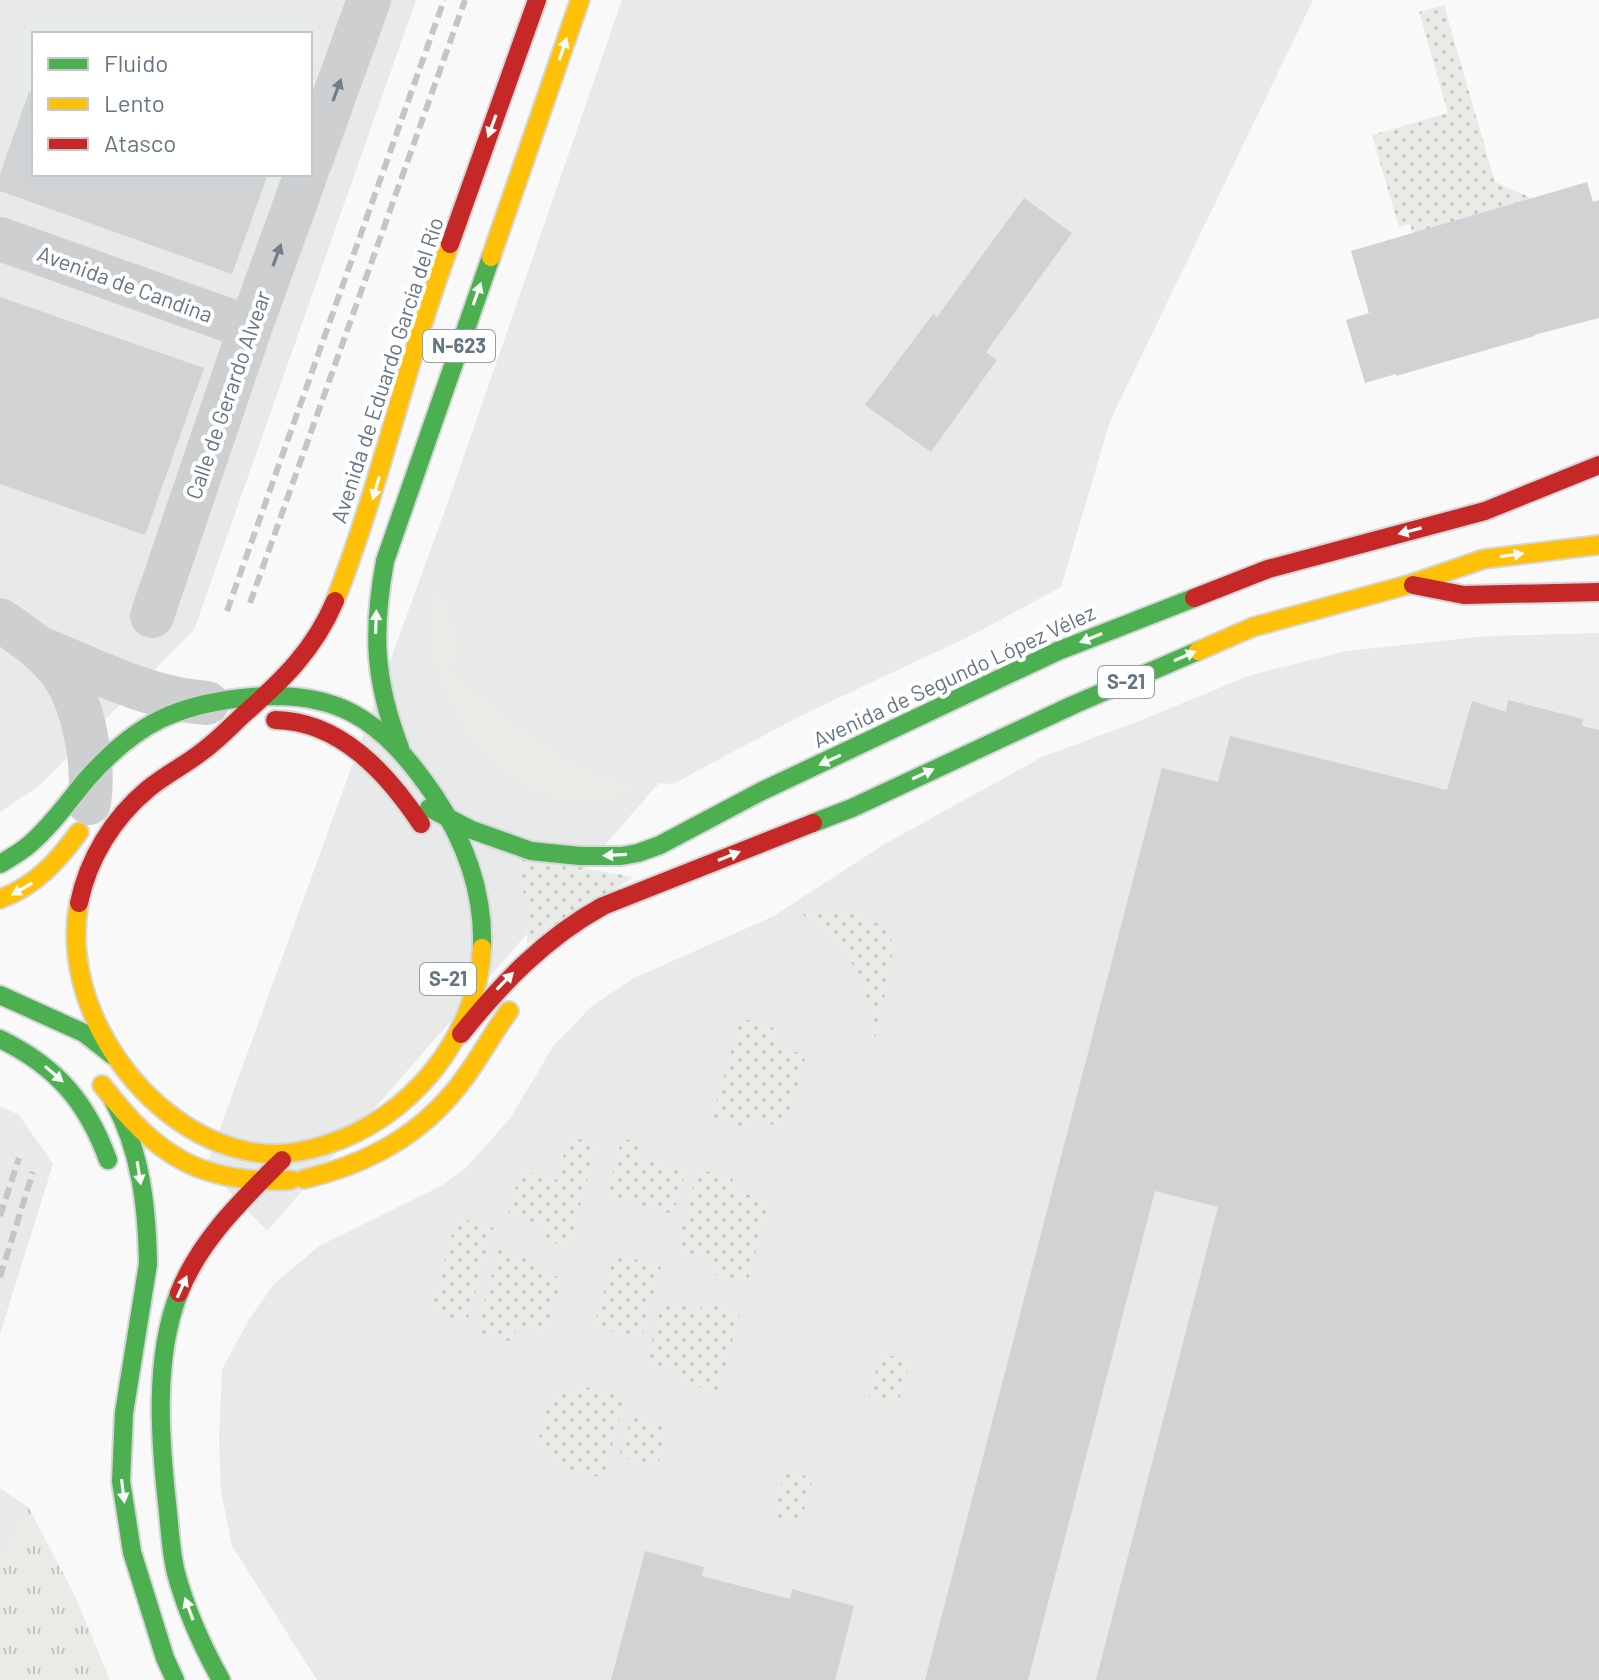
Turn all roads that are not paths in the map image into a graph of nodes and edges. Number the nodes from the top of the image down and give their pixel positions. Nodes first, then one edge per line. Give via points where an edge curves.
1 (369, 0) edge
2 (537, 0) edge
3 (580, 0) edge
4 (312, 157) edge
5 (305, 176) edge
6 (0, 239) edge
7 (428, 305) junction
8 (250, 328) junction
9 (1599, 465) edge
10 (353, 495) dead end
11 (1556, 503) dead end
12 (1485, 511) junction
13 (1599, 545) edge
14 (1411, 584) junction
15 (1599, 592) edge
16 (152, 616) dead end
17 (41, 653) edge
18 (256, 679) dead end
19 (268, 694) junction
20 (382, 699) joint
21 (215, 715) junction
22 (400, 749) junction
23 (370, 763) junction
24 (416, 768) junction
25 (762, 791) junction
26 (453, 795) dead end
27 (84, 807) junction
28 (852, 808) junction
29 (678, 815) dead end
30 (450, 820) junction
31 (0, 840) edge
32 (430, 842) dead end
33 (0, 864) edge
34 (735, 873) dead end
35 (57, 888) dead end
36 (0, 899) edge
37 (0, 995) edge
38 (54, 996) dead end
39 (521, 996) dead end
40 (64, 1023) junction
41 (0, 1039) edge
42 (455, 1041) junction
43 (120, 1061) junction
44 (113, 1100) junction
45 (360, 1130) junction
46 (311, 1132) dead end
47 (290, 1152) junction
48 (304, 1179) junction
49 (114, 1181) dead end
50 (260, 1182) junction
51 (280, 1200) dead end
52 (126, 1288) dead end
53 (197, 1297) dead end
54 (164, 1362) junction
55 (124, 1413) junction
56 (175, 1680) edge
57 (221, 1680) edge

4 -> 1 street
2 -> 7 main road, Avenida de Eduardo García del Río / N-623
20 -> 3 main road, N-623 via 375,618 385,561
8 -> 5 street, Calle de Gerardo Alvear
6 - 8 street, Avenida de Candina
7 - 10 main road, N-623
7 -> 19 main road, Avenida de Eduardo García del Río / N-623 via 372,503 337,596 308,650
8 - 16 street, Calle de Gerardo Alvear
9 - 12 main road, Avenida de Segundo López Vélez / S-21
11 - 12 main road, Avenida de Segundo López Vélez / S-21
12 -> 25 main road, Avenida de Segundo López Vélez / S-21 via 1254,574 1058,651
14 -> 13 main road, S-21 via 1484,559
14 - 15 main road, S-21 via 1464,595
28 -> 14 main road, S-21 via 1253,627
17 - 21 street
17 - 27 street via 76,700 90,751
17 - 31 street via 62,713 67,758 39,808
18 - 21 main road
19 - 21 main road, Avenida de Eduardo García del Río / N-623
19 - 21 main road, S-21
19 - 22 main road, S-21 via 306,695 345,707
20 - 22 main road, S-21
21 - 23 main road, S-21 via 312,725
21 - 27 main road, S-21 via 160,720 139,732
21 - 43 main road, S-21 via 204,751 158,780 116,820 80,895 75,951 81,983 98,1028
22 - 24 main road, S-21
23 - 30 main road, S-21
23 - 32 main road, S-21 via 416,815
24 - 26 main road, S-21
24 - 30 main road, S-21
25 - 29 main road, S-21
25 -> 30 main road, Avenida de Segundo López Vélez / S-21 via 660,845 621,856 531,851
27 - 33 main road, S-21
27 - 35 main road, S-21
27 -> 36 main road, S-21 via 67,848 42,876
28 - 34 main road, S-21
42 -> 28 main road, S-21 via 516,970 582,917
30 - 42 main road, S-21 via 472,868 483,933 473,994
37 - 40 main road, S-21
38 - 40 main road
39 - 48 main road via 461,1083 420,1127 357,1165
40 - 43 main road, S-21
40 - 44 main road
41 -> 49 main road via 32,1055 63,1081 87,1111
42 - 45 main road, S-21 via 423,1083
43 - 47 main road, S-21 via 159,1105 200,1133 242,1151
44 - 50 main road via 172,1155 206,1172
44 -> 55 main road via 136,1155 148,1243
45 - 47 main road, S-21
45 - 48 main road
46 - 47 main road
47 - 50 main road
48 - 50 main road
48 - 51 main road
54 -> 50 main road via 168,1328 185,1279 217,1228
52 - 55 main road
53 - 54 main road
57 -> 54 main road via 207,1658 175,1571 165,1491
55 -> 56 main road via 121,1481 132,1552

